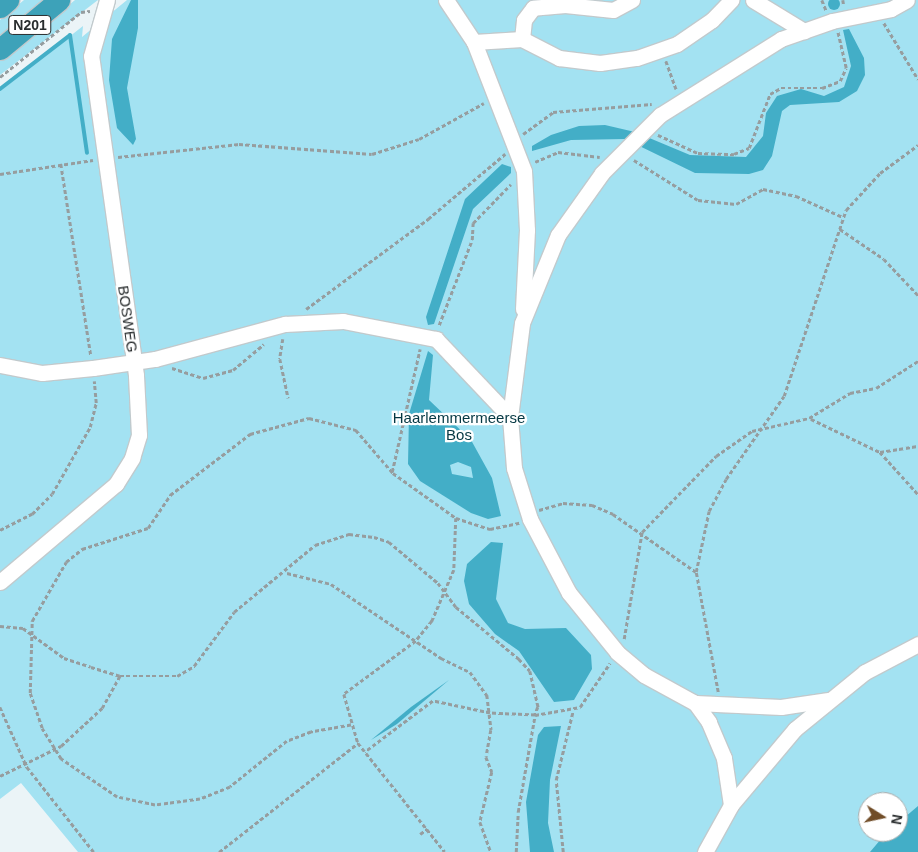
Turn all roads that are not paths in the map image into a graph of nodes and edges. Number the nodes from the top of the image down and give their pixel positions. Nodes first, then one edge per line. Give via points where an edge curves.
1 (8, 0) edge
2 (59, 0) edge
3 (107, 0) edge
4 (446, 0) edge
5 (631, 0) edge
6 (731, 0) edge
7 (753, 0) edge
8 (907, 0) edge
9 (0, 7) edge
10 (804, 31) junction
11 (522, 39) junction
12 (474, 42) junction
13 (0, 49) edge
14 (522, 323) junction
15 (135, 362) junction
16 (0, 365) edge
17 (510, 417) junction
18 (0, 582) edge
19 (918, 644) edge
20 (828, 700) junction
21 (695, 703) junction
22 (731, 805) junction
23 (705, 852) edge

1 - 9 highway, N201
2 - 13 highway, N201
3 - 15 street, BOSWEG via 91,56
4 - 12 street
5 - 11 street via 613,10 565,5 533,8 524,20
6 - 11 street via 712,20 662,50 600,63 559,58
7 - 10 street
8 - 10 street via 878,13 832,21
10 - 14 street via 758,50 679,100 644,129 622,152 558,235
11 - 12 street
12 - 14 street via 516,142 524,170 527,230
14 - 17 street
15 - 16 street via 42,372
15 - 17 street via 285,324 343,321 430,337
15 - 18 street, BOSWEG via 139,435 132,458 116,484 92,508
17 - 21 street via 514,468 528,516 569,593 617,652 644,675
19 - 20 street via 865,672
20 - 21 street via 781,707
20 - 22 street via 795,729
21 - 22 street via 717,737
22 - 23 street

